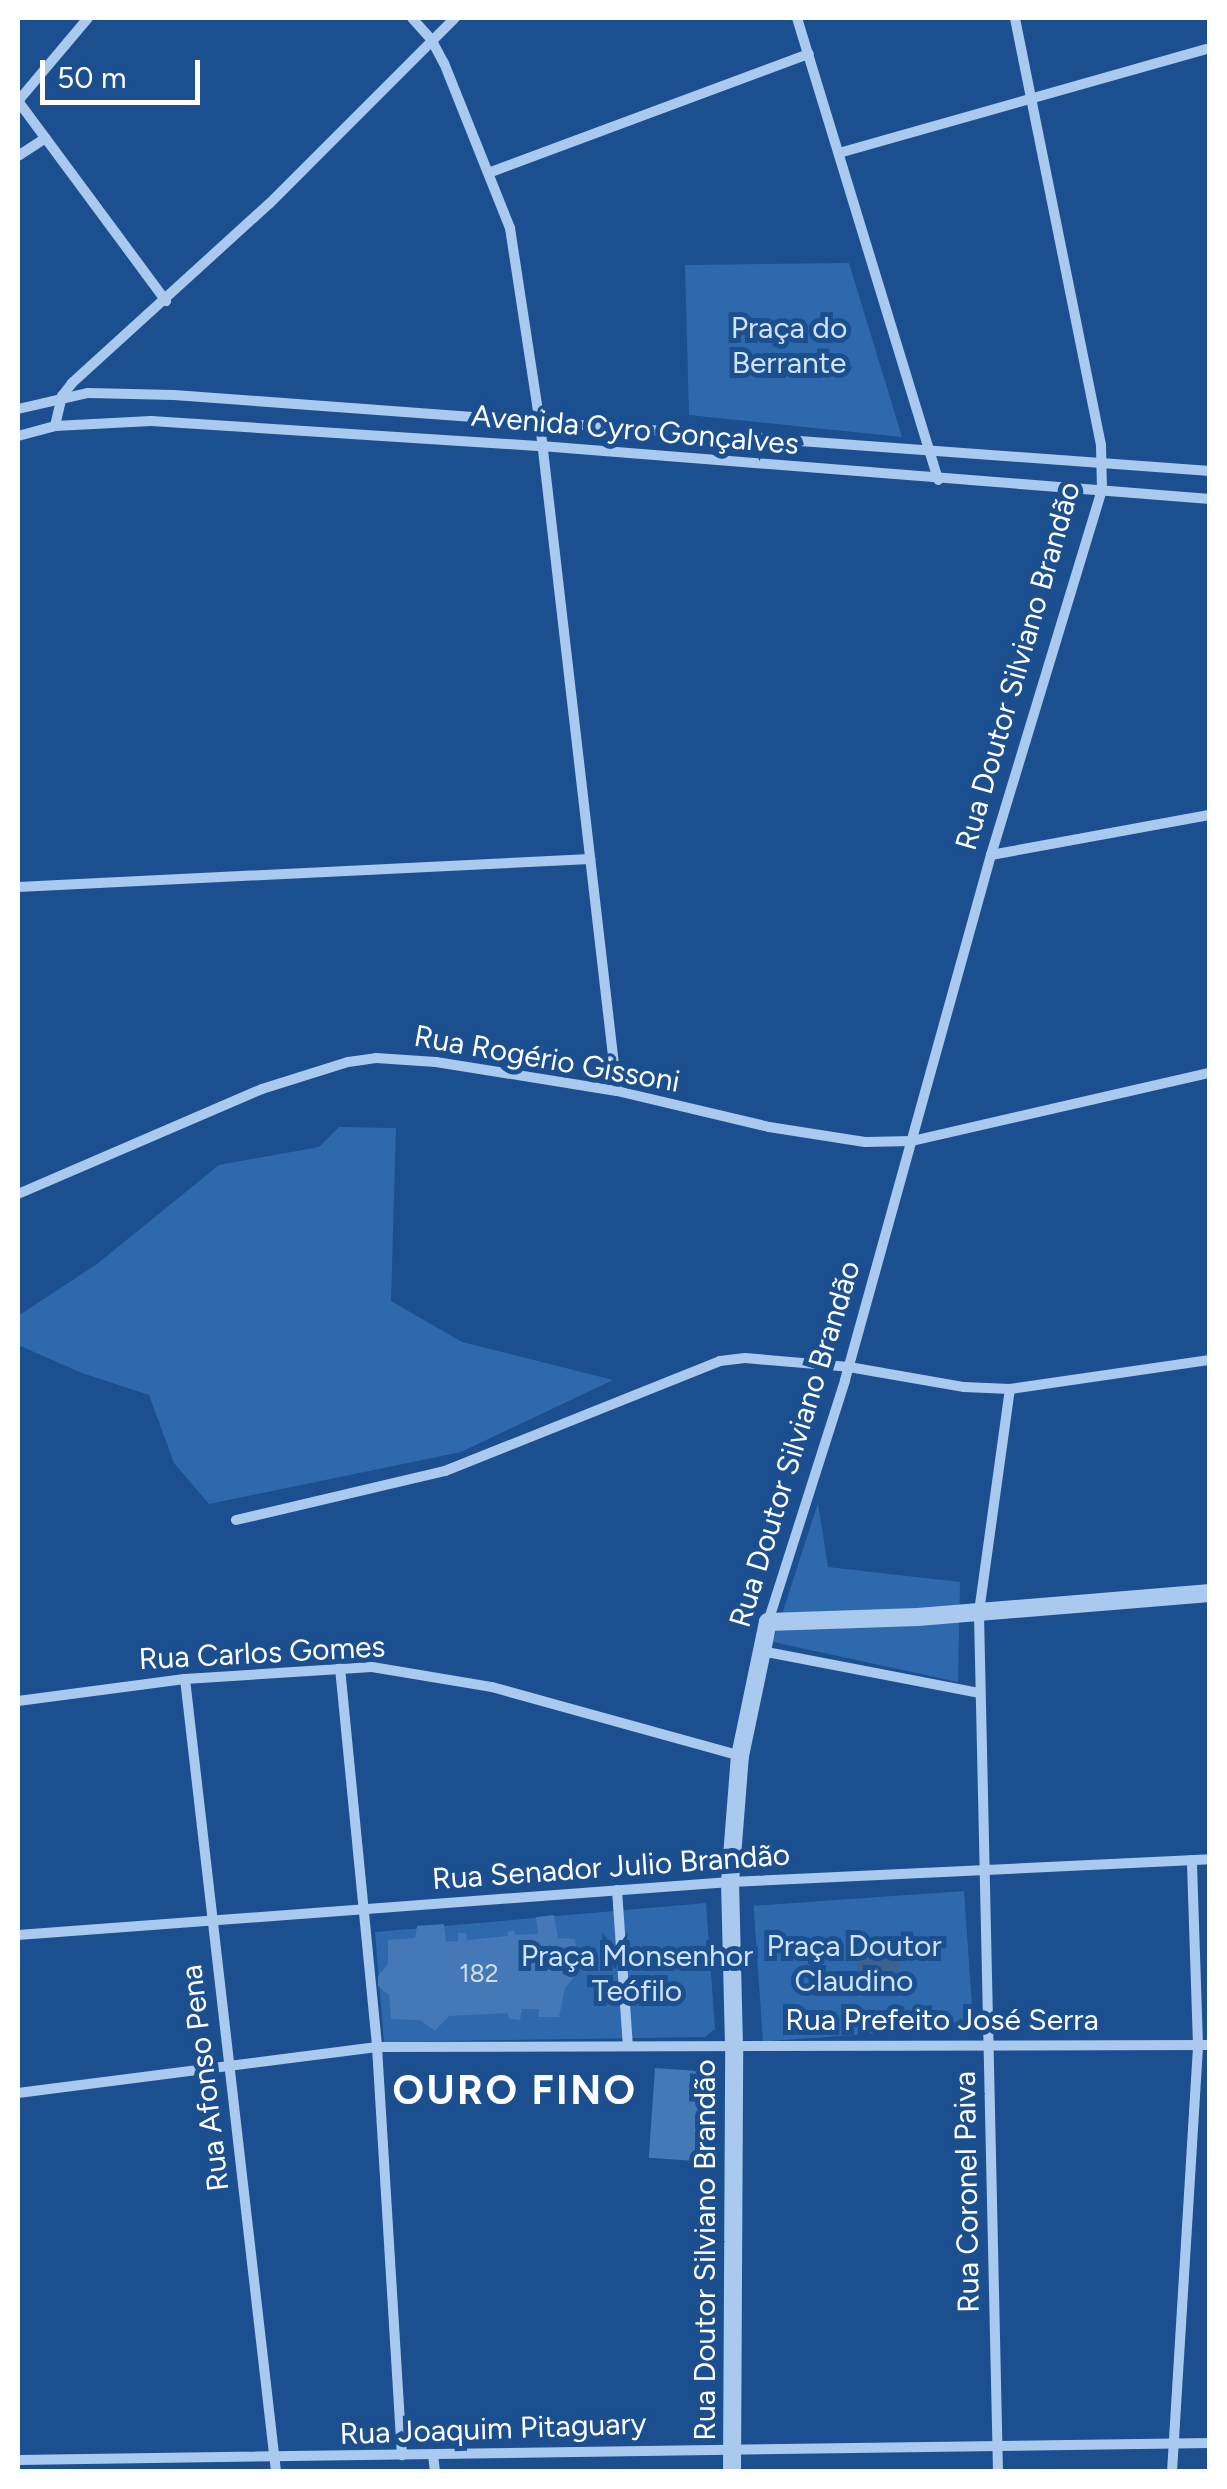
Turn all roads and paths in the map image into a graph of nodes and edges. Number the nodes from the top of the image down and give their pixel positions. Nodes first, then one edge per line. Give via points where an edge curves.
1 (88, 18) edge
2 (412, 18) edge
3 (455, 18) edge
4 (797, 18) edge
5 (1015, 18) edge
6 (432, 39) junction
7 (1210, 48) edge
8 (809, 54) junction
9 (1032, 100) junction
10 (18, 102) edge
11 (46, 138) junction
12 (839, 153) junction
13 (18, 156) edge
14 (492, 172) junction
15 (166, 300) junction
16 (62, 396) junction
17 (18, 409) edge
18 (332, 410) junction
19 (540, 424) junction
20 (56, 426) junction
21 (330, 432) junction
22 (18, 436) edge
23 (541, 446) junction
24 (930, 451) junction
25 (1103, 461) junction
26 (1210, 471) edge
27 (938, 480) junction
28 (1102, 490) junction
29 (1210, 499) edge
30 (1210, 815) edge
31 (991, 855) junction
32 (590, 859) junction
33 (18, 887) edge
34 (1210, 1073) edge
35 (617, 1091) junction
36 (912, 1141) junction
37 (18, 1194) edge
38 (1210, 1360) edge
39 (849, 1367) junction
40 (1010, 1389) junction
41 (236, 1520) dead end
42 (1210, 1593) edge
43 (979, 1612) junction
44 (768, 1622) junction
45 (761, 1652) junction
46 (340, 1668) junction
47 (185, 1679) junction
48 (980, 1693) junction
49 (18, 1701) edge
50 (740, 1756) junction
51 (1210, 1859) edge
52 (1192, 1860) junction
53 (984, 1867) junction
54 (730, 1882) junction
55 (617, 1890) junction
56 (364, 1909) junction
57 (212, 1922) junction
58 (18, 1935) edge
59 (989, 2044) junction
60 (734, 2045) junction
61 (1204, 2045) edge
62 (628, 2046) junction
63 (377, 2047) junction
64 (229, 2063) junction
65 (18, 2093) edge
66 (1210, 2443) edge
67 (1174, 2444) junction
68 (997, 2447) junction
69 (732, 2448) junction
70 (434, 2455) junction
71 (402, 2456) junction
72 (18, 2460) edge
73 (275, 2466) edge
74 (435, 2472) edge
75 (732, 2472) edge
76 (998, 2472) edge
77 (1172, 2472) edge

1 - 10 street
2 - 6 street
3 - 6 street
4 - 8 street
5 - 9 street, Rua Doutor Silviano Brandão
6 - 14 street
6 - 15 street
7 - 9 street
8 - 12 street
8 - 14 street
9 - 12 street
9 - 25 street, Rua Doutor Silviano Brandão
10 - 11 street
11 - 13 street
11 - 15 street
12 - 24 street
14 - 19 street via 510,228
15 - 16 street
16 - 17 street
16 - 18 street, Avenida Cyro Gonçalves via 174,395
16 - 20 street
18 - 19 street, Avenida Cyro Gonçalves
18 - 21 street
19 - 23 street
19 - 24 street, Avenida Cyro Gonçalves
20 - 21 street, Avenida Cyro Gonçalves via 151,421
20 - 22 street, Avenida Cyro Gonçalves
21 - 23 street, Avenida Cyro Gonçalves
23 - 27 street, Avenida Cyro Gonçalves
23 - 32 street
24 - 25 street, Avenida Cyro Gonçalves
24 - 27 street
25 - 26 street, Avenida Cyro Gonçalves
25 - 28 street, Rua Doutor Silviano Brandão
27 - 28 street, Avenida Cyro Gonçalves
28 - 29 street, Avenida Cyro Gonçalves
28 - 31 street, Rua Doutor Silviano Brandão
30 - 31 street
31 - 36 street, Rua Doutor Silviano Brandão
32 - 33 street
32 - 35 street
34 - 36 street, Rua Rogério Gissoni
35 - 36 street, Rua Rogério Gissoni via 837,1139
35 - 37 street, Rua Rogério Gissoni via 436,1062 348,1062 262,1089
36 - 39 street, Rua Doutor Silviano Brandão
38 - 40 street
39 - 40 street
39 - 41 street via 720,1361 445,1472
39 - 44 street, Rua Doutor Silviano Brandão
40 - 43 street, Rua Coronel Paiva
42 - 43 street
43 - 44 street
43 - 48 street, Rua Coronel Paiva
44 - 45 street, Rua Doutor Silviano Brandão
45 - 48 street
45 - 50 street, Rua Doutor Silviano Brandão
46 - 47 street, Rua Carlos Gomes
46 - 50 street, Rua Carlos Gomes via 456,1679
46 - 56 street
47 - 49 street, Rua Carlos Gomes
47 - 57 street, Rua Afonso Pena
48 - 53 street, Rua Coronel Paiva
50 - 54 street, Rua Doutor Silviano Brandão
51 - 52 street, Rua Senador Julio Brandão
52 - 53 street, Rua Senador Julio Brandão
52 - 61 street
53 - 54 street, Rua Senador Julio Brandão
53 - 59 street, Rua Coronel Paiva
54 - 55 street, Rua Senador Julio Brandão
54 - 60 street, Rua Doutor Silviano Brandão
55 - 56 street, Rua Senador Julio Brandão
55 - 62 street
56 - 57 street, Rua Senador Julio Brandão
56 - 63 street
57 - 58 street, Rua Senador Julio Brandão
57 - 64 street, Rua Afonso Pena
59 - 60 street, Rua Prefeito José Serra
59 - 61 street, Rua Prefeito José Serra
59 - 68 street, Rua Coronel Paiva
60 - 62 street, Rua Prefeito José Serra
60 - 69 street, Rua Doutor Silviano Brandão
61 - 67 street
62 - 63 street, Rua Prefeito José Serra
63 - 64 street, Rua Prefeito José Serra
63 - 71 street
64 - 65 street, Rua Prefeito José Serra
64 - 73 street, Rua Afonso Pena
66 - 67 street, Rua Joaquim Pitaguary
67 - 68 street, Rua Joaquim Pitaguary
67 - 77 street
68 - 69 street, Rua Joaquim Pitaguary
68 - 76 street, Rua Coronel Paiva
69 - 70 street, Rua Joaquim Pitaguary
69 - 75 street, Rua Doutor Silviano Brandão
70 - 71 street, Rua Joaquim Pitaguary
70 - 74 street
71 - 73 street, Rua Joaquim Pitaguary
72 - 73 street, Rua Joaquim Pitaguary

